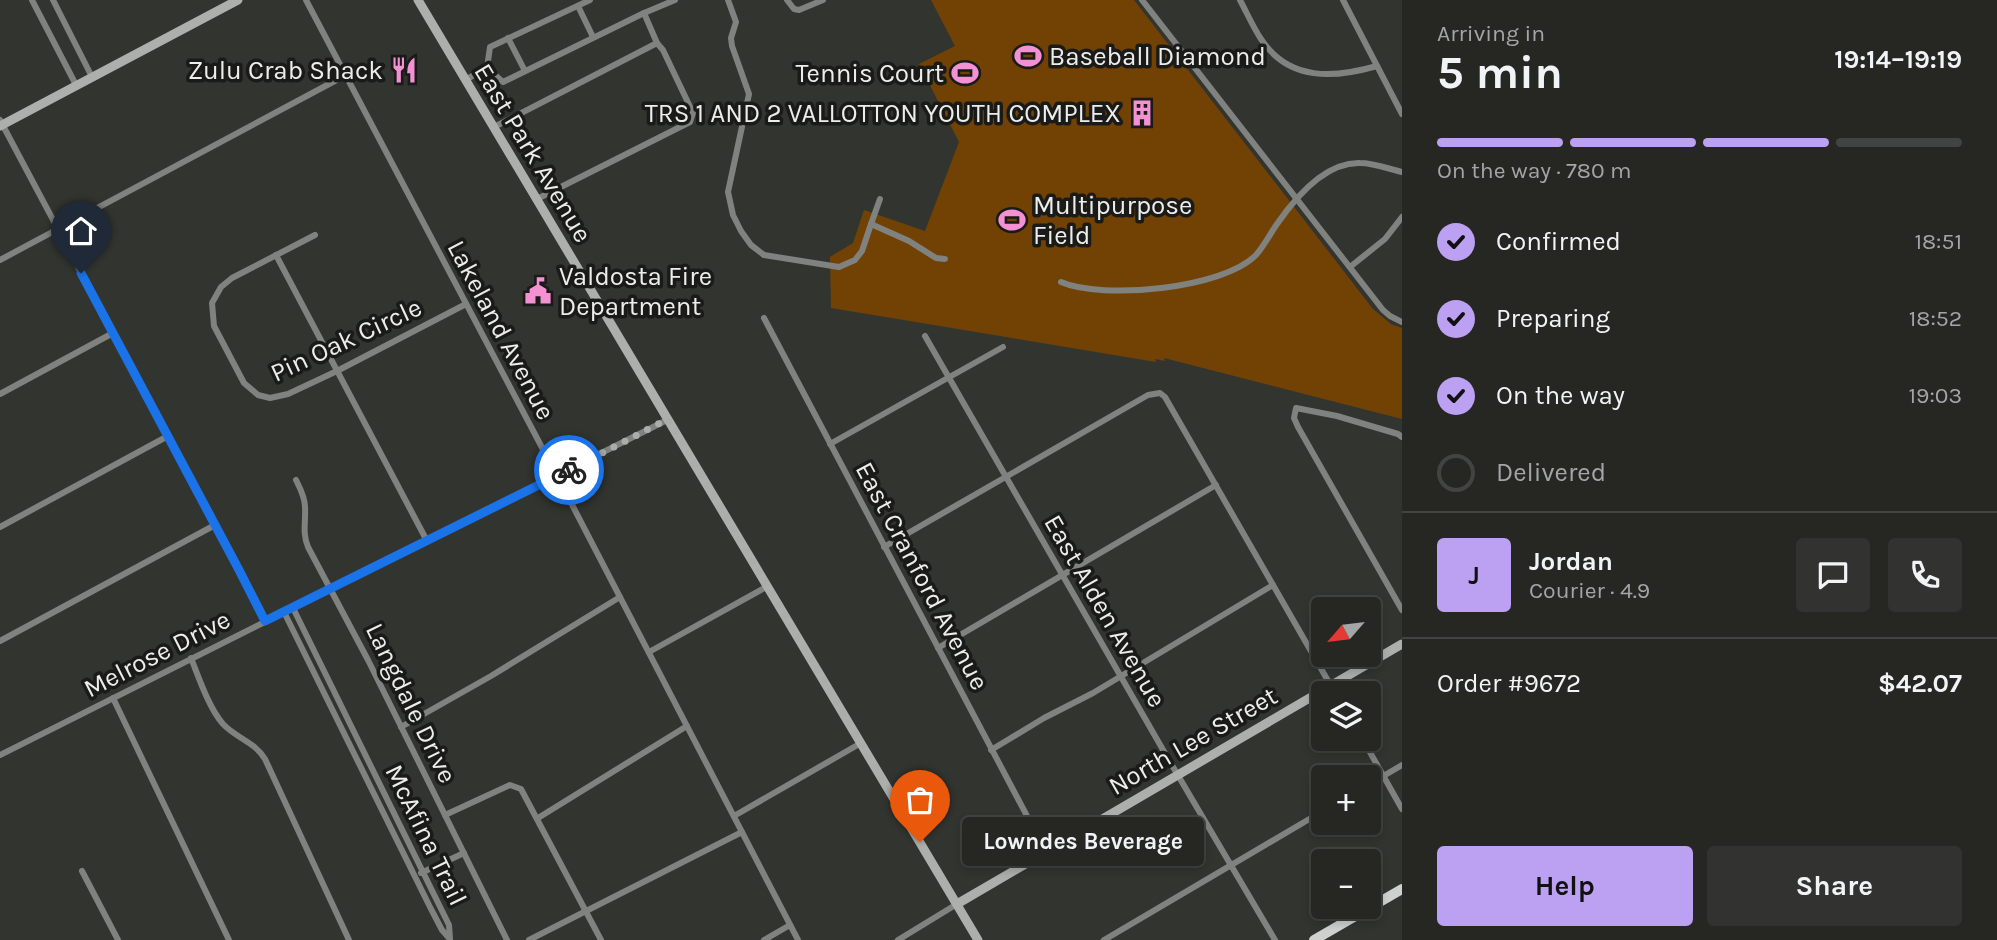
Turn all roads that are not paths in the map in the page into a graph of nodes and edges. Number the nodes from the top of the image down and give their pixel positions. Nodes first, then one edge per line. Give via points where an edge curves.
1 (32, 0) edge
2 (53, 0) edge
3 (238, 0) edge
4 (306, 0) edge
5 (418, 0) edge
6 (590, 0) edge
7 (728, 0) edge
8 (787, 0) edge
9 (823, 0) edge
10 (1142, 0) edge
11 (1240, 0) edge
12 (1343, 0) edge
13 (672, 1) edge
14 (578, 6) junction
15 (644, 13) junction
16 (593, 37) junction
17 (508, 38) junction
18 (657, 43) junction
19 (1377, 66) junction
20 (487, 68) junction
21 (525, 71) junction
22 (346, 75) junction
23 (92, 77) junction
24 (465, 80) junction
25 (76, 86) junction
26 (1402, 114) edge
27 (1, 124) edge
28 (494, 127) junction
29 (1402, 172) edge
30 (537, 199) junction
31 (880, 199) dead end
32 (1296, 199) junction
33 (1402, 217) edge
34 (871, 224) junction
35 (57, 229) junction
36 (315, 235) dead end
37 (276, 256) junction
38 (0, 260) edge
39 (944, 260) dead end
40 (1350, 267) junction
41 (1061, 282) dead end
42 (466, 304) junction
43 (764, 318) dead end
44 (1402, 321) edge
45 (113, 333) junction
46 (925, 336) dead end
47 (1003, 347) dead end
48 (337, 371) junction
49 (948, 378) junction
50 (0, 394) edge
51 (668, 419) junction
52 (168, 436) junction
53 (1402, 437) edge
54 (830, 444) junction
55 (556, 476) junction
56 (1006, 477) junction
57 (296, 480) dead end
58 (1216, 485) junction
59 (215, 525) junction
60 (0, 527) edge
61 (427, 541) junction
62 (884, 547) junction
63 (1062, 576) junction
64 (1273, 584) junction
65 (768, 586) junction
66 (330, 589) junction
67 (620, 597) junction
68 (293, 608) junction
69 (1402, 610) edge
70 (284, 612) junction
71 (265, 621) junction
72 (0, 641) edge
73 (1402, 644) edge
74 (938, 648) junction
75 (313, 649) junction
76 (304, 653) junction
77 (649, 653) junction
78 (191, 658) junction
79 (1121, 676) junction
80 (1328, 681) edge
81 (1345, 681) edge
82 (329, 682) junction
83 (321, 686) junction
84 (113, 698) junction
85 (1311, 701) edge
86 (345, 715) junction
87 (337, 719) junction
88 (687, 726) junction
89 (401, 727) junction
90 (861, 743) junction
91 (362, 748) junction
92 (991, 750) junction
93 (1370, 751) edge
94 (354, 752) junction
95 (0, 755) edge
96 (1402, 765) edge
97 (1178, 774) junction
98 (1384, 776) junction
99 (1381, 778) edge
100 (378, 781) junction
101 (370, 785) junction
102 (1402, 809) edge
103 (445, 815) junction
104 (734, 816) junction
105 (538, 818) junction
106 (1311, 818) edge
107 (742, 832) junction
108 (410, 846) junction
109 (402, 850) junction
110 (1045, 852) junction
111 (464, 853) junction
112 (1232, 865) junction
113 (82, 872) dead end
114 (423, 872) junction
115 (415, 876) junction
116 (1402, 889) edge
117 (438, 903) junction
118 (957, 904) junction
119 (430, 907) junction
120 (586, 911) junction
121 (790, 925) junction
122 (118, 940) edge
123 (229, 940) edge
124 (349, 940) edge
125 (507, 940) edge
126 (529, 940) edge
127 (601, 940) edge
128 (764, 940) edge
129 (798, 940) edge
130 (898, 940) edge
131 (978, 940) edge
132 (1104, 940) edge
133 (1275, 940) edge
134 (1314, 940) edge

1 - 25 street
2 - 23 street
3 - 23 main road
4 - 22 street, Lakeland Avenue
5 - 24 main road, East Park Avenue
6 - 14 street
7 - 34 street via 736,22 732,46 749,94 728,192 741,231 764,255 839,267 862,251
8 - 9 street via 799,10
10 - 32 street
11 - 19 street via 1261,39 1289,65 1329,75
12 - 19 street
13 - 15 street
14 - 16 street
14 - 17 street
15 - 16 street
15 - 18 street
16 - 21 street
17 - 20 street via 490,47
17 - 21 street
18 - 28 street
18 - 30 street via 693,113 690,122
19 - 26 street
20 - 21 street via 503,82
20 - 24 street
22 - 35 street
22 - 42 street, Lakeland Avenue
23 - 25 main road
24 - 28 main road, East Park Avenue
25 - 27 main road
27 - 35 street
28 - 30 main road, East Park Avenue
29 - 32 street via 1348,164 1326,173
30 - 51 main road, East Park Avenue
31 - 34 street
32 - 40 street
32 - 41 street via 1255,256 1222,274 1175,287 1139,289 1081,288
33 - 40 street via 1385,239
34 - 39 street
35 - 38 street
35 - 45 street
36 - 37 street, Pin Oak Circle
37 - 48 street
37 - 48 street, Pin Oak Circle via 221,287 212,303 218,334 244,383 264,397 282,397
40 - 44 street via 1383,310
42 - 48 street, Pin Oak Circle
42 - 55 street, Lakeland Avenue
43 - 54 street, East Cranford Avenue
45 - 50 street
45 - 52 street
46 - 49 street, East Alden Avenue
47 - 49 street
48 - 61 street
49 - 54 street
49 - 56 street, East Alden Avenue
51 - 55 street, Melrose Drive
51 - 65 main road, East Park Avenue
52 - 59 street
52 - 60 street
53 - 69 street via 1296,408 1298,427
54 - 62 street, East Cranford Avenue
55 - 61 street, Melrose Drive
55 - 67 street, Lakeland Avenue
56 - 58 street via 1152,393 1160,393
56 - 62 street
56 - 63 street, East Alden Avenue
57 - 66 street, Langdale Drive via 306,509 305,540
58 - 63 street
58 - 64 street
59 - 71 street
59 - 72 street
61 - 66 street, Melrose Drive
62 - 74 street, East Cranford Avenue
63 - 74 street
63 - 79 street, East Alden Avenue
64 - 79 street
64 - 80 street
65 - 77 street
65 - 90 main road, East Park Avenue
66 - 68 street, Melrose Drive
66 - 89 street, Langdale Drive
67 - 77 street, Lakeland Avenue
67 - 89 street
68 - 70 street, Melrose Drive
68 - 75 street, McAfina Trail
70 - 71 street, Melrose Drive
70 - 76 street, McAfina Trail
71 - 78 street, Melrose Drive
73 - 81 main road, North Lee Street
74 - 92 street, East Cranford Avenue
75 - 76 street
75 - 82 street, McAfina Trail
76 - 83 street, McAfina Trail
77 - 88 street, Lakeland Avenue
78 - 84 street, Melrose Drive
78 - 124 street via 219,719 257,748 265,760
79 - 92 street
79 - 97 street, East Alden Avenue
82 - 83 street
82 - 86 street, McAfina Trail
83 - 87 street, McAfina Trail
84 - 95 street, Melrose Drive
84 - 123 street
85 - 97 main road, North Lee Street
86 - 87 street
86 - 91 street, McAfina Trail
87 - 94 street, McAfina Trail
88 - 104 street, Lakeland Avenue
88 - 105 street
89 - 103 street, Langdale Drive
90 - 104 street
90 - 118 main road, East Park Avenue
91 - 94 street
91 - 100 street, McAfina Trail
92 - 110 street, East Cranford Avenue
93 - 98 street
94 - 101 street, McAfina Trail
96 - 98 street
97 - 110 main road, North Lee Street
97 - 112 street, East Alden Avenue
98 - 99 street
98 - 102 street
100 - 101 street
100 - 108 street, McAfina Trail
101 - 109 street, McAfina Trail
103 - 105 street via 510,785 521,789
103 - 111 street, Langdale Drive
104 - 107 street, Lakeland Avenue
105 - 120 street
106 - 112 street
107 - 120 street
107 - 121 street, Lakeland Avenue
108 - 109 street
108 - 114 street, McAfina Trail
109 - 115 street, McAfina Trail
110 - 118 main road, North Lee Street
111 - 114 street
111 - 125 street, Langdale Drive
112 - 132 street
112 - 133 street, East Alden Avenue
113 - 122 street
114 - 115 street
114 - 117 street, McAfina Trail
115 - 119 street, McAfina Trail
116 - 134 main road
117 - 119 street
117 - 119 street, McAfina Trail via 450,939
118 - 130 street, North Lee Street
118 - 131 main road, East Park Avenue
120 - 126 street
120 - 127 street
121 - 128 street
121 - 129 street, Lakeland Avenue

